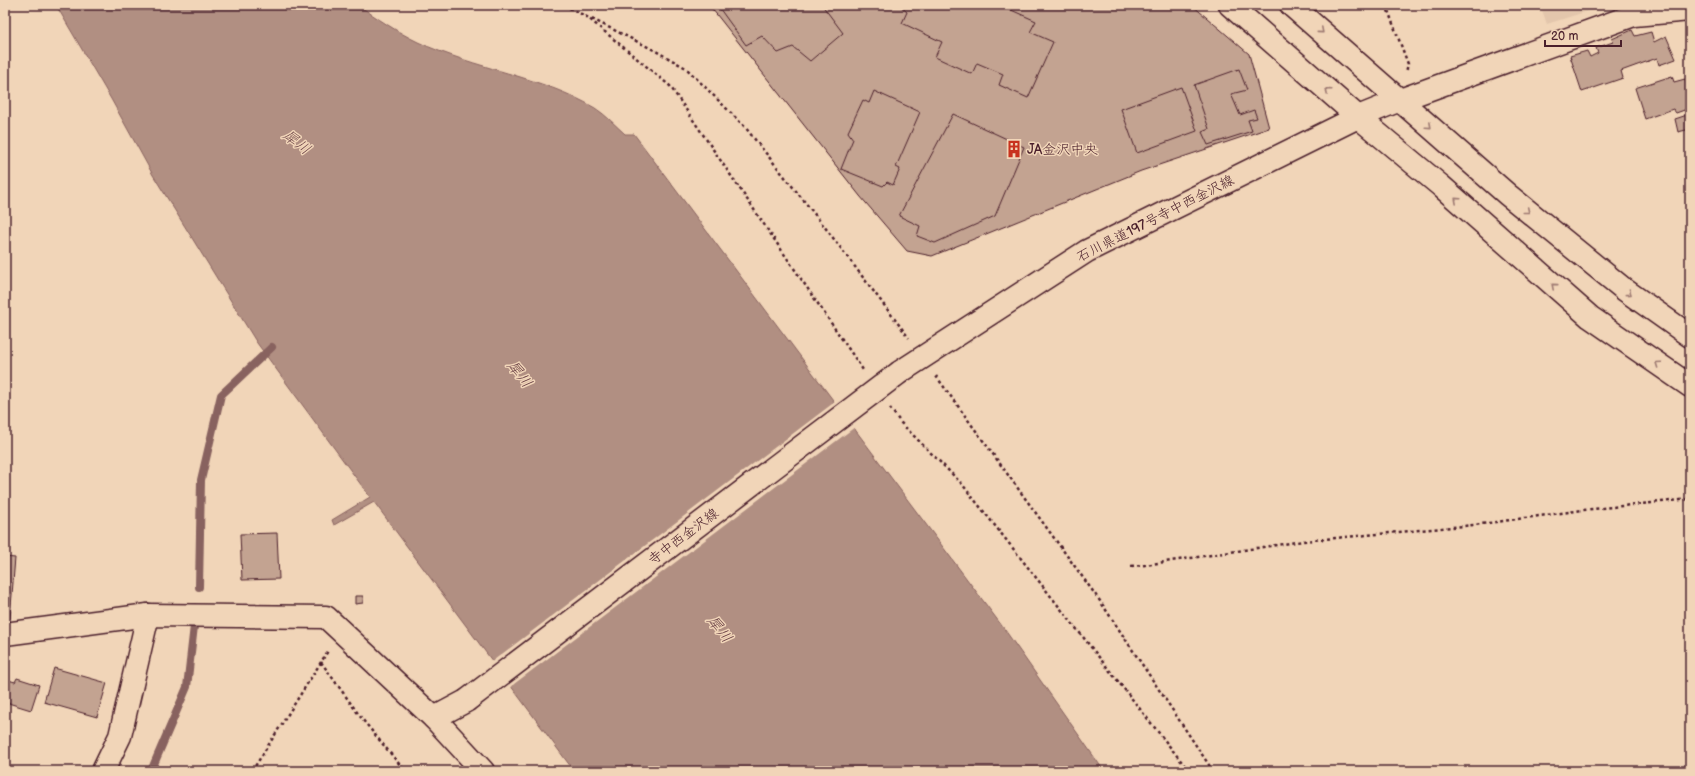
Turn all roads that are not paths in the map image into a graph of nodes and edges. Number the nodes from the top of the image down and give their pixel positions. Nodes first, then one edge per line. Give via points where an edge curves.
1 (1230, 5) edge
2 (1291, 5) edge
3 (1689, 10) edge
4 (1400, 100) junction
5 (1358, 117) junction
6 (1690, 336) edge
7 (900, 372) joint
8 (1690, 386) edge
9 (148, 615) junction
10 (5, 634) edge
11 (434, 718) junction
12 (103, 771) edge
13 (482, 771) edge

5 -> 1 street
2 -> 4 street
3 - 4 street, 石川県道197号寺中西金沢線 via 1634,14
4 - 5 street, 石川県道197号寺中西金沢線
4 -> 6 street via 1514,200 1625,290
5 - 7 street, 石川県道197号寺中西金沢線 via 1087,250
8 -> 5 street via 1590,317
7 - 11 street, 寺中西金沢線, bridge via 466,701
9 - 10 street
9 - 11 street via 326,617
9 - 12 street via 120,736
11 - 13 street

